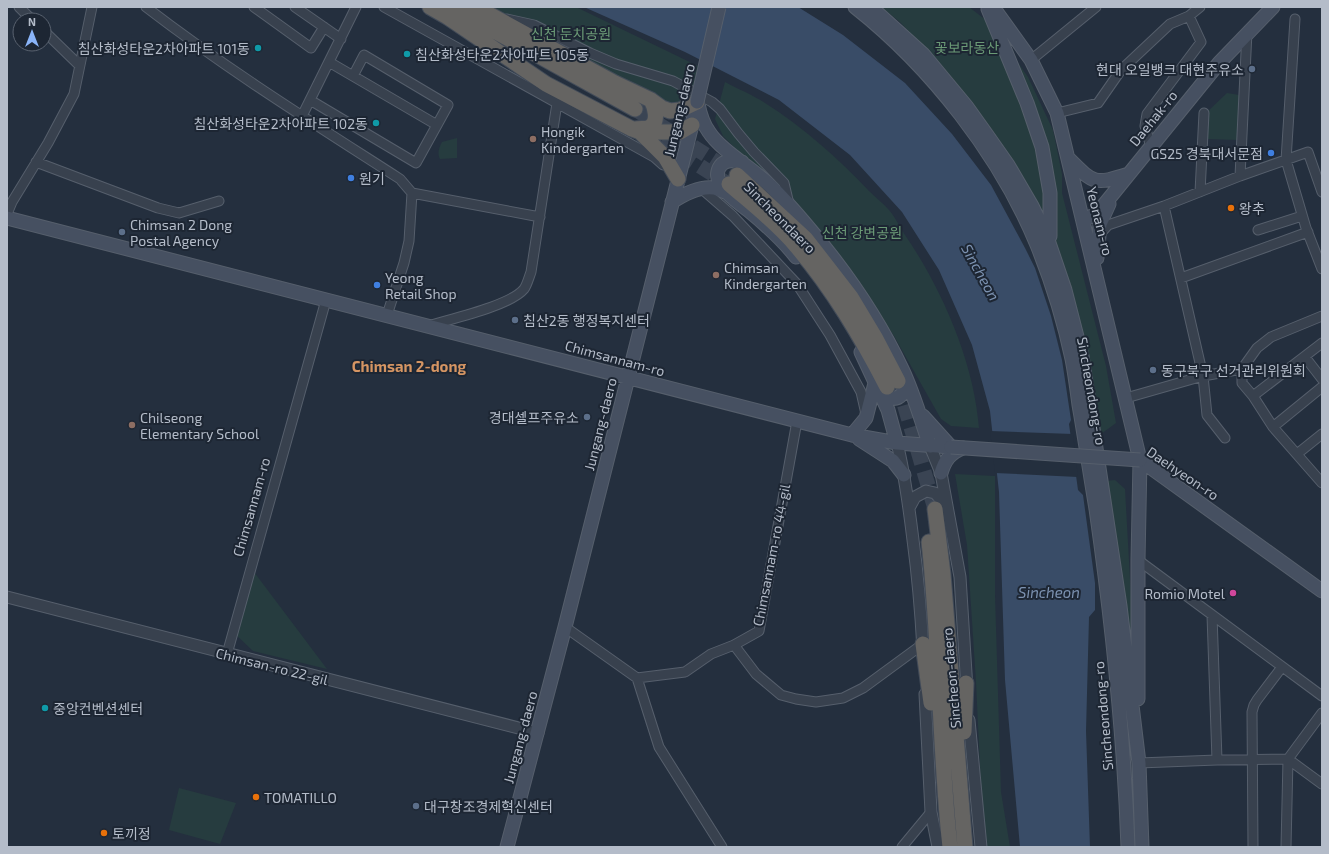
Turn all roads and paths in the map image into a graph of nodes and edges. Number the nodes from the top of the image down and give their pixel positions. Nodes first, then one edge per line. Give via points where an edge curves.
1 (92, 7) edge
2 (146, 7) edge
3 (254, 7) edge
4 (295, 7) edge
5 (356, 7) edge
6 (384, 7) edge
7 (476, 7) edge
8 (719, 7) edge
9 (855, 7) edge
10 (871, 7) edge
11 (987, 7) edge
12 (990, 7) edge
13 (1096, 7) edge
14 (1200, 7) edge
15 (1273, 7) edge
16 (441, 9) edge
17 (492, 16) junction
18 (1189, 16) junction
19 (1295, 19) dead end
20 (324, 27) junction
21 (1247, 32) junction
22 (52, 39) edge
23 (341, 39) junction
24 (1032, 60) junction
25 (329, 62) junction
26 (79, 65) junction
27 (353, 76) junction
28 (310, 100) junction
29 (651, 100) junction
30 (697, 102) junction
31 (557, 103) junction
32 (1204, 113) dead end
33 (1057, 114) junction
34 (302, 116) junction
35 (634, 122) junction
36 (438, 125) junction
37 (692, 125) junction
38 (1151, 147) junction
39 (1068, 158) junction
40 (1286, 160) junction
41 (36, 162) junction
42 (1129, 174) junction
43 (1240, 176) junction
44 (678, 179) junction
45 (734, 179) junction
46 (702, 189) junction
47 (1200, 192) junction
48 (1322, 192) edge
49 (412, 193) junction
50 (219, 200) dead end
51 (1110, 201) junction
52 (672, 202) junction
53 (789, 205) junction
54 (1164, 206) junction
55 (7, 214) edge
56 (1302, 216) junction
57 (540, 217) junction
58 (7, 218) edge
59 (1122, 219) junction
60 (1083, 220) junction
61 (1258, 230) dead end
62 (1308, 232) junction
63 (1098, 236) junction
64 (1042, 241) junction
65 (1322, 269) edge
66 (1096, 272) junction
67 (1180, 278) junction
68 (326, 300) junction
69 (387, 315) junction
70 (1322, 316) edge
71 (428, 326) junction
72 (1322, 344) edge
73 (1305, 357) junction
74 (1242, 369) junction
75 (1203, 376) junction
76 (628, 378) junction
77 (1322, 379) edge
78 (892, 383) junction
79 (1322, 387) edge
80 (1253, 396) junction
81 (1126, 398) junction
82 (919, 411) junction
83 (866, 418) junction
84 (797, 421) junction
85 (1273, 427) junction
86 (1322, 434) edge
87 (852, 435) junction
88 (1225, 438) dead end
89 (897, 443) junction
90 (930, 446) junction
91 (954, 450) junction
92 (1297, 454) junction
93 (1140, 460) junction
94 (941, 473) junction
95 (904, 475) junction
96 (1322, 482) edge
97 (909, 508) junction
98 (936, 509) junction
99 (1138, 560) junction
100 (1322, 591) edge
101 (7, 597) edge
102 (1212, 615) junction
103 (566, 627) junction
104 (923, 644) junction
105 (734, 645) junction
106 (227, 654) junction
107 (1282, 667) junction
108 (637, 678) junction
109 (966, 683) junction
110 (1322, 696) edge
111 (1322, 714) edge
112 (538, 733) junction
113 (1288, 758) junction
114 (1253, 759) junction
115 (1217, 760) junction
116 (1139, 763) junction
117 (1322, 784) edge
118 (961, 799) junction
119 (946, 805) junction
120 (931, 812) junction
121 (507, 847) edge
122 (722, 847) edge
123 (902, 847) edge
124 (938, 847) edge
125 (950, 847) edge
126 (965, 847) edge
127 (981, 847) edge
128 (1128, 847) edge
129 (1142, 847) edge
130 (1253, 847) edge
131 (1286, 847) edge

1 - 26 street
2 - 34 street via 255,86
3 - 20 street via 310,48
4 - 20 street
5 - 23 street
6 - 31 street
7 - 17 highway
8 - 30 main road, Jungang-daero, bridge
9 - 64 main road, Sincheondong-ro via 912,58 946,95 976,136
10 - 64 main road, Sincheondong-ro via 923,54 967,107 1008,165 1032,206
11 - 64 main road via 1042,146 1050,193 1050,236
12 - 24 main road, Yeonam-ro
13 - 24 street
14 - 18 street
15 - 21 main road, Daehak-ro
16 - 35 highway
16 - 35 highway via 546,84
17 - 29 highway
17 - 53 street via 534,25 616,64 673,81 712,102 784,183
18 - 33 street via 1170,24 1121,70 1098,103
18 - 38 street via 1201,42 1147,114 1145,126
19 - 40 street
20 - 23 street
21 - 38 main road, Daehak-ro via 1195,91
21 - 43 street
22 - 26 street
23 - 25 street
24 - 33 main road, Yeonam-ro
25 - 27 street
25 - 28 street
26 - 41 street via 74,94
27 - 36 street
27 - 36 street via 364,55 448,105
28 - 34 street
28 - 36 street via 416,163
29 - 30 highway via 670,111 680,110
29 - 35 highway via 656,117 652,125 648,128
30 - 37 main road, Jungang-daero
30 - 45 main road via 701,117 710,133 724,147
31 - 44 street via 654,156
31 - 57 street
32 - 47 street
33 - 39 main road, Yeonam-ro
34 - 49 street via 400,179
35 - 37 highway via 680,132
35 - 44 highway via 666,157
37 - 44 main road, Jungang-daero
38 - 42 main road, Daehak-ro
39 - 42 main road via 1086,176 1097,182
39 - 60 main road, Yeonam-ro
40 - 43 street
40 - 48 street via 1308,152
40 - 56 street
41 - 50 street via 158,208 179,213
41 - 55 street
42 - 51 main road, Daehak-ro
43 - 47 street
44 - 52 main road, Jungang-daero
45 - 46 main road via 714,188
45 - 53 main road via 765,181
45 - 78 highway, Sincheondaero via 801,252 838,300
46 - 52 main road
46 - 83 street via 732,216 797,284 830,335 861,392
47 - 54 street
49 - 57 street
49 - 69 street via 409,242
51 - 59 street via 1115,217
51 - 60 main road, Daehak-ro via 1094,216
51 - 63 main road
52 - 76 main road, Jungang-daero
53 - 78 main road via 821,243 868,307 903,370
54 - 59 street
54 - 67 street
56 - 61 street
56 - 62 street
57 - 71 street via 531,272 524,289 510,300 490,308
58 - 68 main road, Chimsannam-ro
59 - 63 street via 1108,225
60 - 66 main road, Yeonam-ro
62 - 65 street
62 - 67 street
63 - 66 main road
64 - 116 main road, Sincheondong-ro via 1065,290 1082,356 1120,606
64 - 128 main road, Sincheondong-ro via 1050,282 1072,360 1109,606 1118,689
66 - 81 main road, Yeonam-ro
67 - 75 street
68 - 69 main road, Chimsannam-ro
68 - 106 street, Chimsannam-ro
69 - 71 main road, Chimsannam-ro
70 - 74 street via 1271,337 1257,348
71 - 76 main road, Chimsannam-ro
72 - 73 street
73 - 77 street
73 - 80 street
74 - 75 street
74 - 80 street via 1242,383
75 - 81 street
75 - 88 street via 1207,415
76 - 84 main road, Chimsannam-ro
76 - 103 main road, Jungang-daero
78 - 82 main road
78 - 83 main road
78 - 89 main road via 888,410
79 - 85 street
80 - 85 street
81 - 93 main road, Yeonam-ro
82 - 90 main road
82 - 91 main road
83 - 87 main road
84 - 87 main road, Chimsannam-ro
84 - 105 street, Chimsannam-ro 44-gil via 759,631
85 - 92 street
86 - 92 street
87 - 89 main road, Chimsannam-ro
87 - 95 main road via 893,461
89 - 90 main road, Chimsannam-ro
89 - 95 street
90 - 91 main road, Daehyeon-ro
90 - 94 street
91 - 93 main road, Daehyeon-ro, bridge
91 - 94 main road
92 - 96 street
93 - 99 main road, Yeonam-ro
93 - 100 main road, Daehyeon-ro
94 - 98 street
95 - 97 street
97 - 98 street via 915,496 926,491 935,493
97 - 104 street
98 - 109 street via 960,577
98 - 118 highway, Sincheon-daero
98 - 119 highway, Sincheon-daero via 933,584
99 - 102 street
99 - 116 main road, Yeonam-ro
101 - 106 street, Chimsan-ro 22-gil
102 - 107 street
102 - 115 street
103 - 108 street
103 - 112 main road, Jungang-daero
104 - 105 street via 852,694 816,702 781,695 756,674
104 - 119 highway
104 - 120 street
105 - 108 street, Chimsannam-ro 44-gil via 711,654 685,672
106 - 112 street, Chimsan-ro 22-gil
107 - 110 street
107 - 114 street via 1254,705
108 - 122 street via 659,747
109 - 118 highway
109 - 127 street
111 - 113 street
112 - 121 main road, Jungang-daero
113 - 114 street
113 - 117 street
113 - 131 street
114 - 115 street
114 - 130 street
115 - 116 street
116 - 129 main road, Sincheondong-ro
118 - 126 highway, Sincheon-daero
119 - 125 highway, Sincheon-daero
120 - 123 street
120 - 124 street

